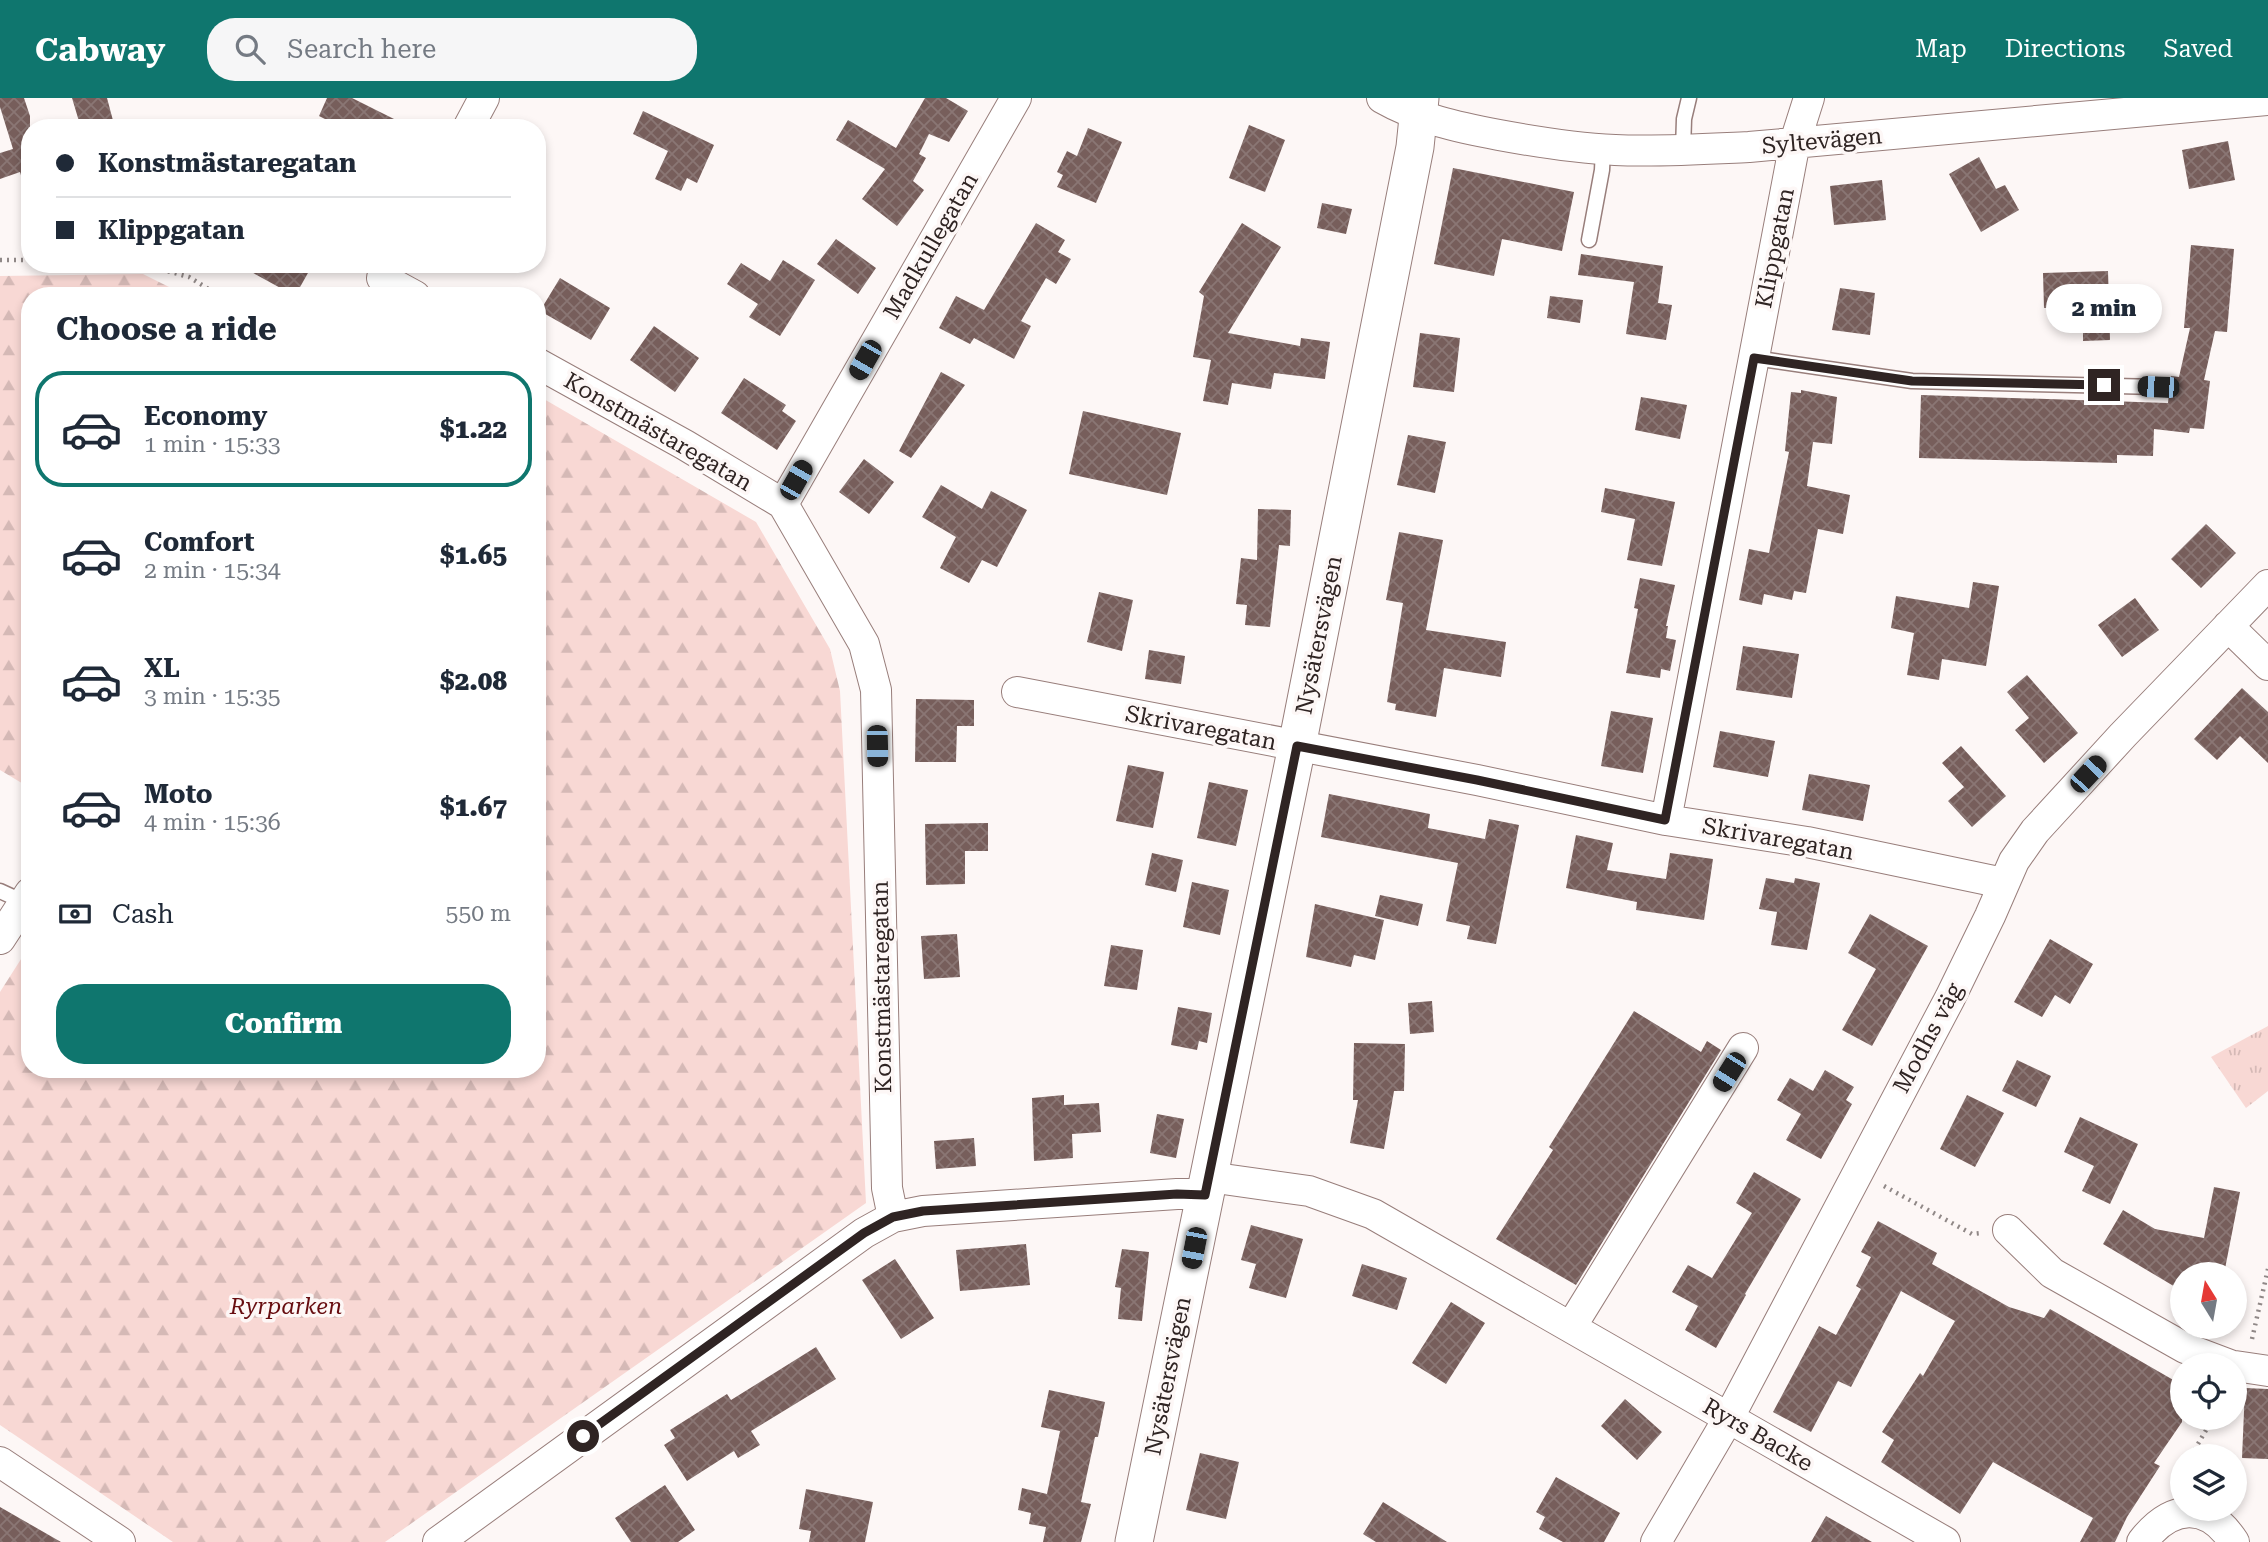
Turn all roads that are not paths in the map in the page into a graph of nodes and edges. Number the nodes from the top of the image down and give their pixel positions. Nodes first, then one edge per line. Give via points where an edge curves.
1 (484, 98) edge
2 (1016, 98) edge
3 (1382, 98) edge
4 (1689, 98) edge
5 (1809, 98) edge
6 (2268, 100) edge
7 (1418, 107) edge
8 (473, 119) edge
9 (1796, 142) junction
10 (1603, 149) junction
11 (1683, 150) junction
12 (1589, 240) dead end
13 (1754, 358) junction
14 (546, 368) edge
15 (2158, 387) dead end
16 (783, 504) junction
17 (2268, 585) edge
18 (2228, 626) junction
19 (2268, 665) edge
20 (1017, 692) dead end
21 (1297, 746) junction
22 (1665, 820) junction
23 (2003, 883) junction
24 (18, 895) edge
25 (0, 939) edge
26 (1743, 1048) dead end
27 (1207, 1186) junction
28 (893, 1217) junction
29 (2008, 1230) road end
30 (1571, 1327) junction
31 (2199, 1353) edge
32 (2247, 1368) edge
33 (2268, 1371) edge
34 (1728, 1419) junction
35 (0, 1462) edge
36 (90, 1533) edge
37 (120, 1542) edge
38 (438, 1542) edge
39 (1134, 1542) edge
40 (1656, 1542) edge
41 (1945, 1542) edge
42 (2142, 1542) edge
43 (2234, 1542) edge

1 - 8 street
2 - 16 street, Madkullegatan
3 - 7 street, Syltevägen
4 - 11 lane
5 - 9 street, Klippgatan
6 - 9 street, Syltevägen
7 - 10 street, Syltevägen via 1445,125
7 - 21 street, Nysätersvägen via 1415,147
9 - 11 street, Syltevägen
9 - 13 street, Klippgatan
10 - 11 street, Syltevägen
10 - 12 lane
13 - 15 lane via 1912,381
13 - 22 street, Klippgatan
14 - 16 street, Konstmästaregatan
16 - 28 street, Konstmästaregatan via 864,644 876,690 887,1188
17 - 18 street, Modhs väg
18 - 19 street
18 - 23 street, Modhs väg via 2035,831
20 - 21 street, Skrivaregatan
21 - 22 street, Skrivaregatan
21 - 27 street, Nysätersvägen
22 - 23 street, Skrivaregatan via 1807,842
23 - 34 street, Modhs väg via 1950,998
24 - 25 street
26 - 30 street
27 - 28 street, Ryrs Backe via 1177,1194 923,1211
27 - 30 street, Ryrs Backe via 1309,1191 1373,1214
27 - 39 street, Nysätersvägen
28 - 38 street via 853,1241
29 - 31 street via 2052,1273
30 - 34 street, Ryrs Backe
32 - 33 street
34 - 40 street, Modhs väg
34 - 41 street, Ryrs Backe
35 - 36 street
36 - 37 street
42 - 43 street via 2171,1517 2190,1511 2218,1522

